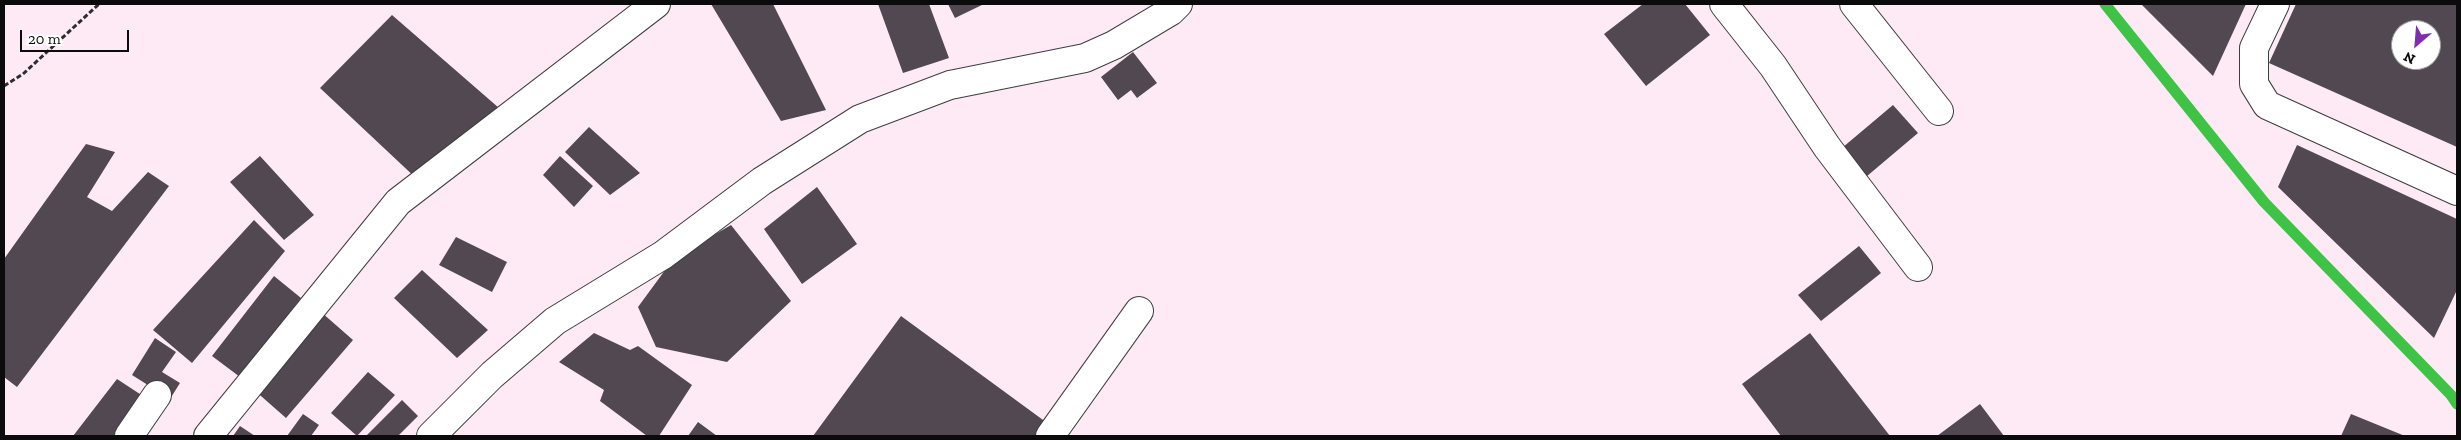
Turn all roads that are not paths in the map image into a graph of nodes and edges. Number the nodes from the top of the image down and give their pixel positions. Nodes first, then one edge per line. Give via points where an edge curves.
1 (656, 4) edge
2 (1178, 4) edge
3 (1724, 4) edge
4 (1854, 4) edge
5 (2275, 4) edge
6 (1939, 111) dead end
7 (2457, 191) edge
8 (1918, 268) dead end
9 (1139, 311) dead end
10 (157, 395) dead end
11 (129, 436) edge
12 (208, 436) edge
13 (431, 436) edge
14 (1050, 436) edge

1 - 12 street via 398,202
2 - 13 street via 1114,45 1085,58 950,85 860,120 762,181 663,255 554,320 492,375
3 - 8 street via 1773,66 1827,147
4 - 6 street
5 - 7 street via 2254,48 2254,84 2267,105
9 - 14 street
10 - 11 street

